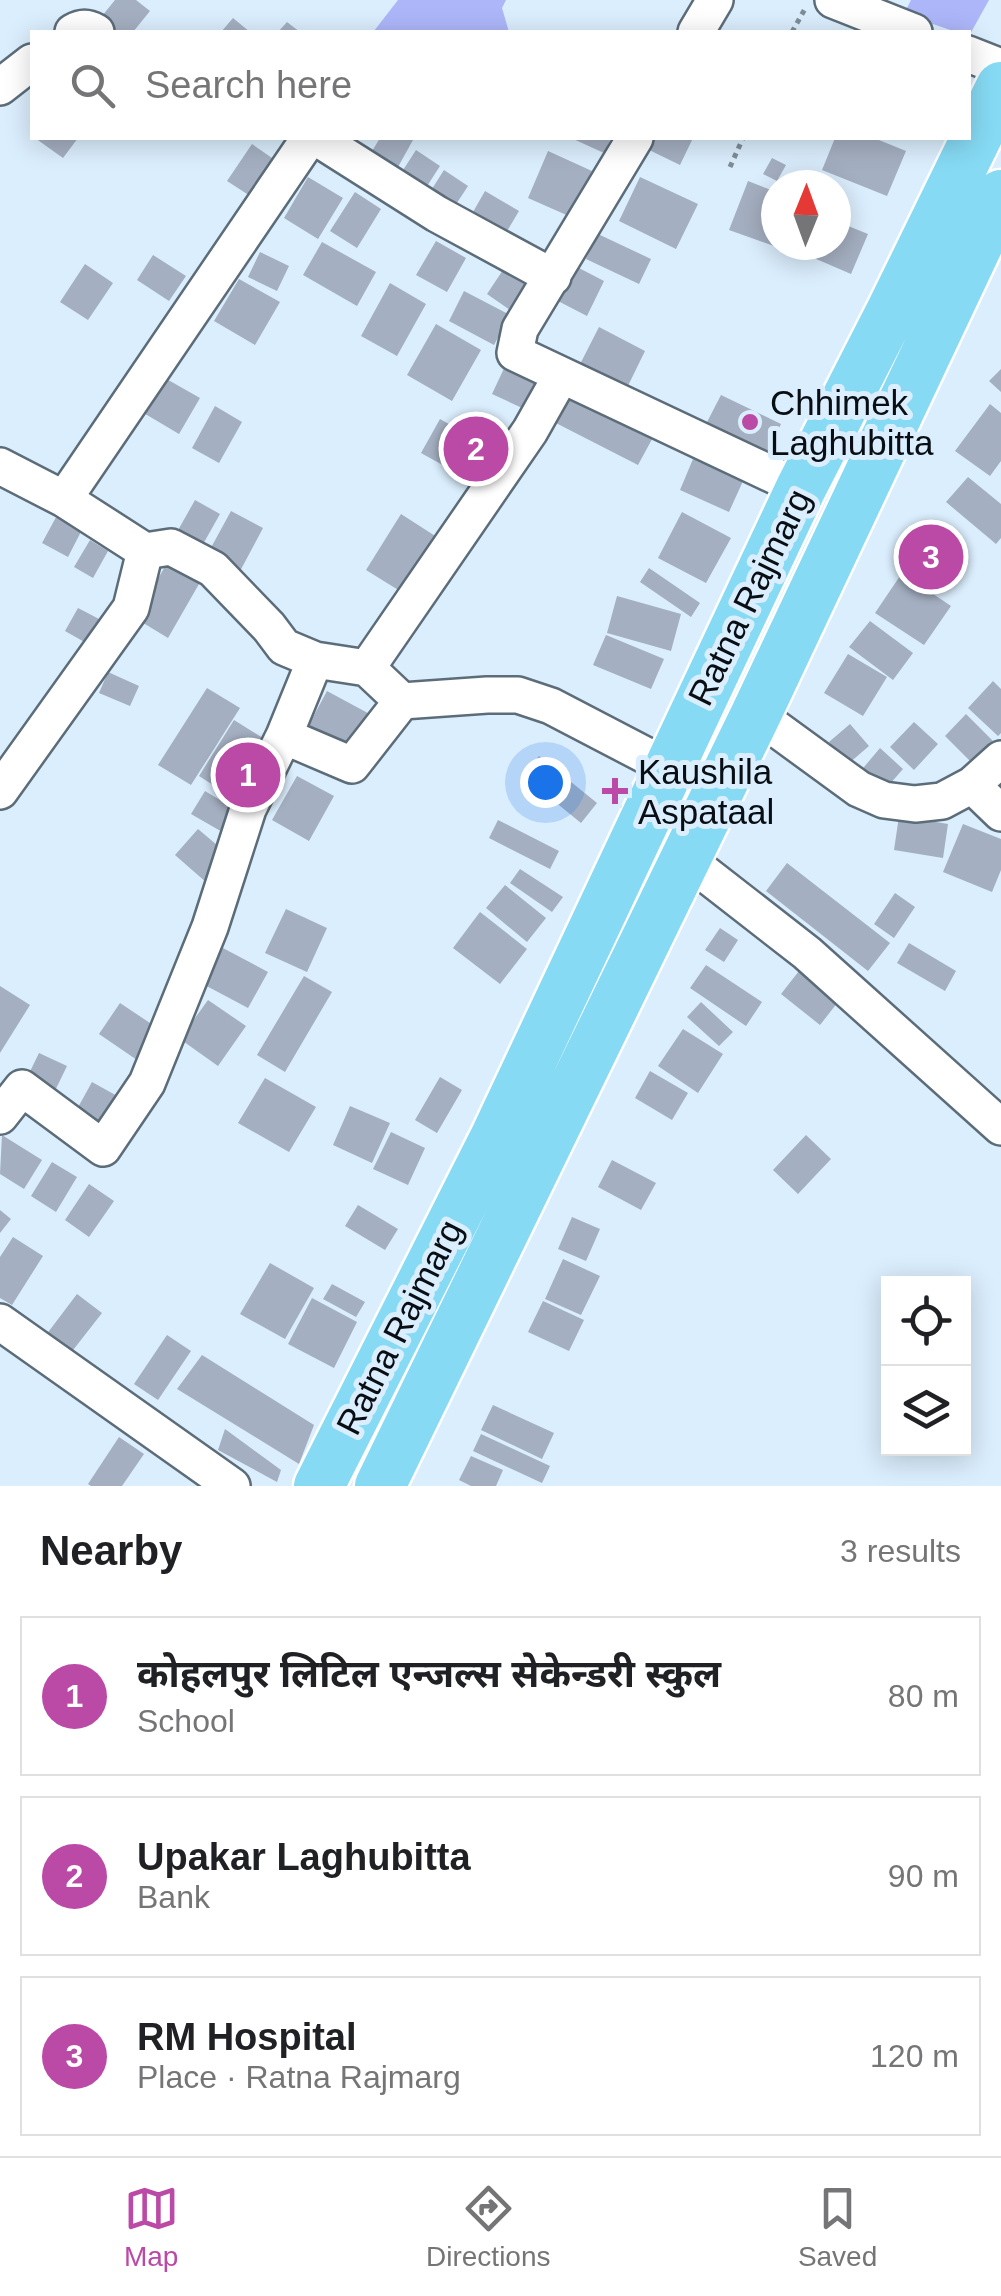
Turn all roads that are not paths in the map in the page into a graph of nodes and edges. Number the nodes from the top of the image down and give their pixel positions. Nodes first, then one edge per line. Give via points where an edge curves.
1 (715, 0) edge
2 (833, 0) edge
3 (697, 30) edge
4 (909, 30) edge
5 (971, 55) edge
6 (30, 64) edge
7 (1001, 67) edge
8 (0, 87) edge
9 (1001, 87) edge
10 (308, 140) edge
11 (321, 140) edge
12 (634, 140) edge
13 (1001, 195) edge
14 (553, 278) junction
15 (562, 376) junction
16 (0, 466) edge
17 (801, 488) junction
18 (64, 499) junction
19 (145, 551) junction
20 (315, 660) junction
21 (368, 668) junction
22 (402, 701) junction
23 (756, 714) junction
24 (284, 736) junction
25 (1001, 759) edge
26 (668, 767) junction
27 (972, 785) junction
28 (0, 791) edge
29 (1001, 813) edge
30 (685, 858) junction
31 (0, 1116) edge
32 (1001, 1127) edge
33 (0, 1322) edge
34 (232, 1486) edge
35 (319, 1486) edge
36 (380, 1486) edge

1 - 3 street
2 - 4 street
5 - 7 street
6 - 8 street
9 - 17 highway, Ratna Rajmarg
10 - 18 street
11 - 14 street
12 - 14 street
13 - 23 highway, Ratna Rajmarg
14 - 15 street via 520,329 515,353
15 - 17 street
15 - 21 street
16 - 18 street
17 - 26 highway, Ratna Rajmarg
18 - 19 street
19 - 20 street via 171,547 213,569 284,647
19 - 28 street via 131,608
20 - 21 street
20 - 24 street
21 - 22 street
22 - 24 street via 352,766
22 - 26 street via 518,695
23 - 27 street via 884,800 942,801
23 - 30 highway, Ratna Rajmarg
24 - 31 street via 248,810 210,927 146,1083 103,1148 22,1088
25 - 27 street
26 - 35 highway, Ratna Rajmarg via 496,1136
27 - 29 street
30 - 32 street via 807,953
30 - 36 highway, Ratna Rajmarg
33 - 34 street

